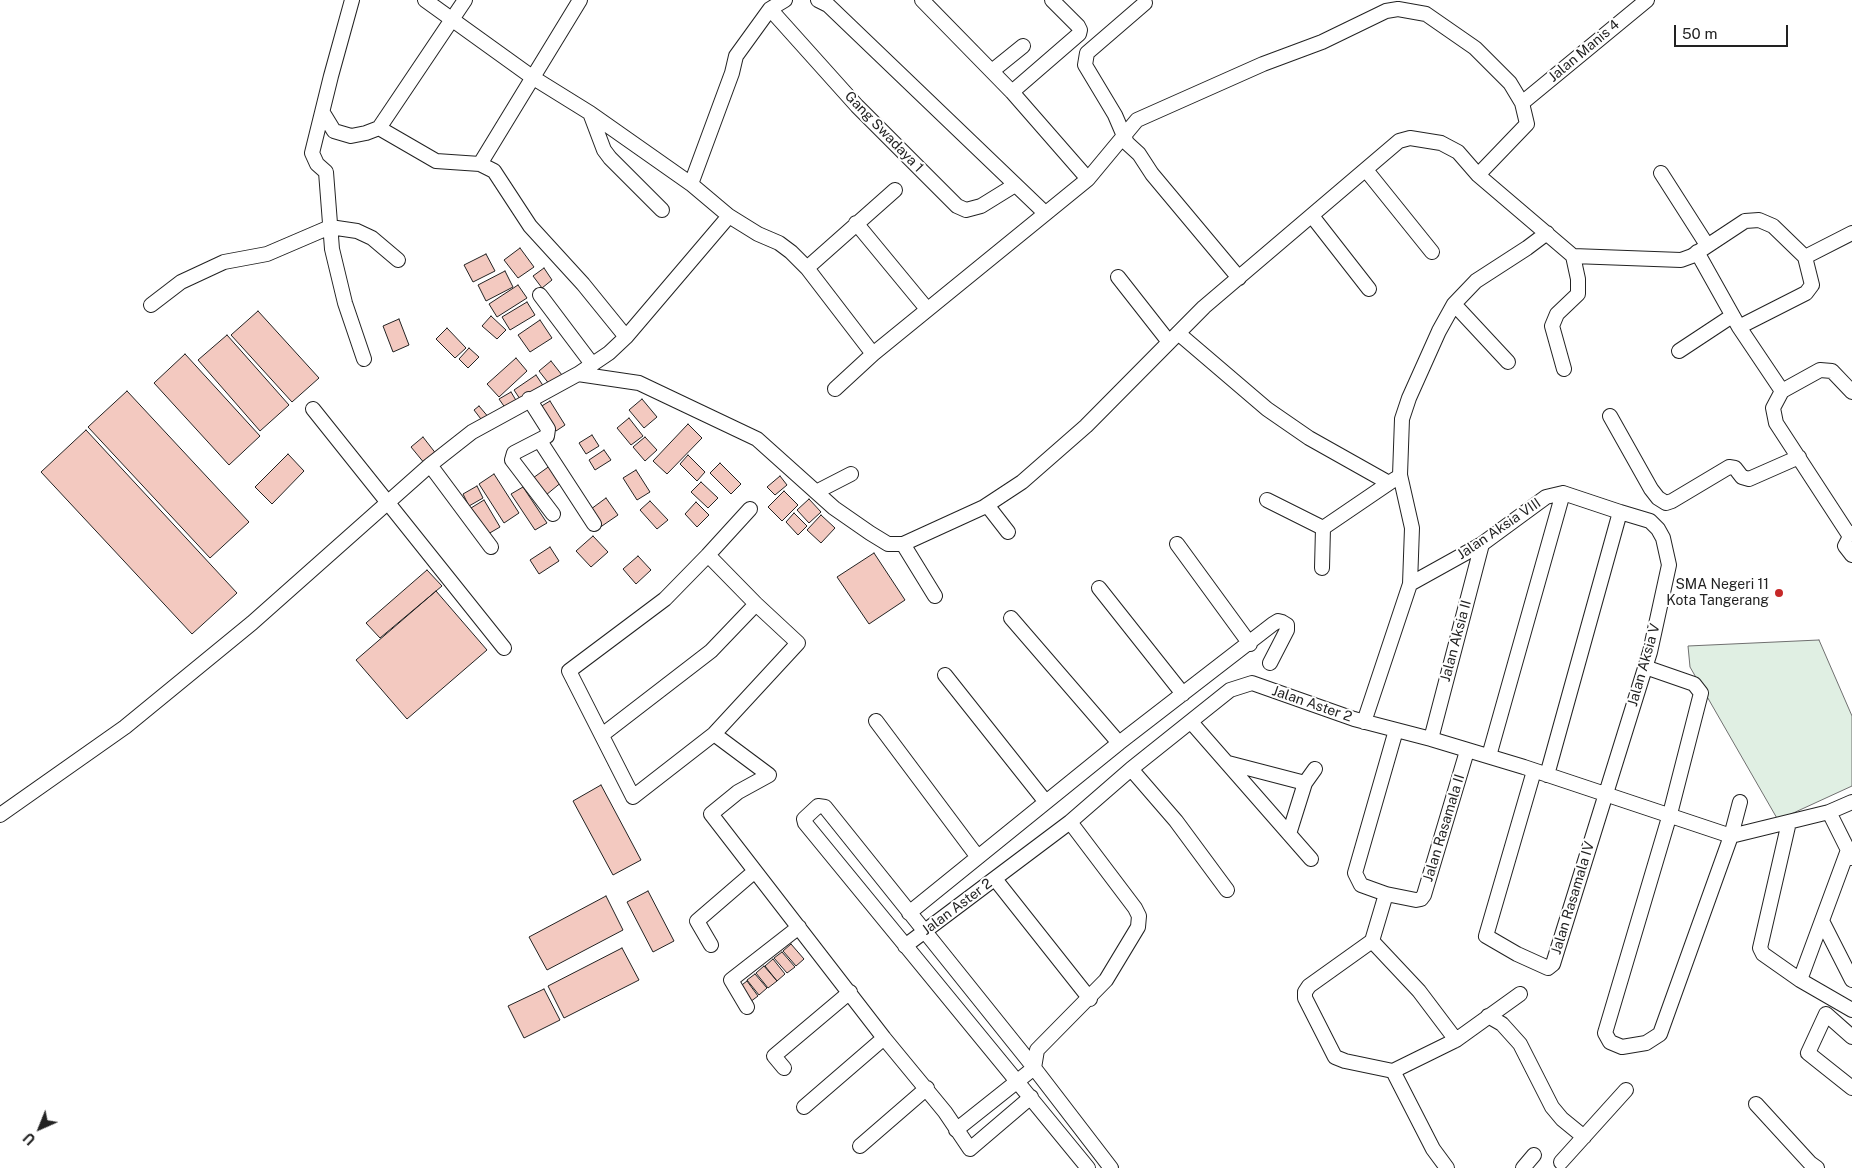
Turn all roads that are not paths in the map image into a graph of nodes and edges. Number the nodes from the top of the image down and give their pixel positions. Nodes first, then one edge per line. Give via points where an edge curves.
1 (352, 0) edge
2 (425, 0) edge
3 (465, 0) edge
4 (580, 0) edge
5 (785, 0) edge
6 (818, 0) edge
7 (922, 0) edge
8 (1052, 0) edge
9 (1647, 0) edge
10 (1145, 3) dead end
11 (770, 8) junction
12 (452, 18) junction
13 (1023, 46) dead end
14 (992, 71) junction
15 (532, 77) junction
16 (1012, 92) junction
17 (1522, 104) junction
18 (323, 113) junction
19 (590, 113) junction
20 (379, 128) junction
21 (1125, 140) junction
22 (480, 164) junction
23 (1366, 170) junction
24 (1661, 173) dead end
25 (1478, 175) junction
26 (1088, 179) junction
27 (691, 184) junction
28 (1015, 184) junction
29 (895, 190) dead end
30 (662, 210) dead end
31 (1045, 214) junction
32 (729, 216) junction
33 (1312, 216) junction
34 (856, 223) junction
35 (330, 227) junction
36 (1546, 232) junction
37 (1852, 233) edge
38 (1702, 249) junction
39 (1432, 252) dead end
40 (1573, 256) junction
41 (1805, 256) junction
42 (398, 260) dead end
43 (807, 268) junction
44 (1118, 277) dead end
45 (1239, 278) junction
46 (1369, 289) dead end
47 (540, 295) dead end
48 (1454, 304) junction
49 (151, 305) dead end
50 (927, 309) junction
51 (1736, 322) junction
52 (626, 337) junction
53 (1173, 337) junction
54 (1679, 351) dead end
55 (873, 354) junction
56 (364, 359) dead end
57 (1508, 362) dead end
58 (592, 364) junction
59 (1564, 369) dead end
60 (578, 374) junction
61 (835, 389) dead end
62 (1782, 391) junction
63 (1852, 392) edge
64 (529, 399) junction
65 (313, 409) dead end
66 (1610, 416) dead end
67 (540, 441) junction
68 (1799, 457) junction
69 (430, 465) junction
70 (851, 474) dead end
71 (1395, 479) junction
72 (816, 492) junction
73 (1563, 494) junction
74 (1267, 500) dead end
75 (387, 503) junction
76 (988, 505) junction
77 (750, 509) dead end
78 (553, 514) dead end
79 (1619, 517) junction
80 (594, 524) dead end
81 (1323, 528) junction
82 (1008, 532) dead end
83 (1851, 534) edge
84 (903, 544) junction
85 (1178, 544) dead end
86 (1482, 544) junction
87 (491, 547) dead end
88 (708, 555) junction
89 (1852, 555) edge
90 (1322, 568) dead end
91 (1410, 584) junction
92 (1099, 588) dead end
93 (935, 596) dead end
94 (756, 604) junction
95 (1011, 618) dead end
96 (1250, 644) junction
97 (504, 648) dead end
98 (1270, 663) dead end
99 (1645, 666) junction
100 (945, 675) dead end
101 (1183, 694) junction
102 (876, 721) dead end
103 (1191, 722) junction
104 (1364, 722) junction
105 (1396, 730) junction
106 (714, 734) junction
107 (602, 735) junction
108 (1431, 738) junction
109 (1119, 744) junction
110 (1467, 751) junction
111 (1489, 756) junction
112 (1228, 763) junction
113 (1132, 769) junction
114 (1315, 769) dead end
115 (1541, 773) junction
116 (1305, 784) junction
117 (1605, 793) junction
118 (1045, 802) junction
119 (1740, 802) dead end
120 (1852, 802) edge
121 (1829, 812) junction
122 (1670, 814) junction
123 (0, 815) edge
124 (1070, 822) junction
125 (1790, 822) junction
126 (1290, 834) junction
127 (1731, 836) junction
128 (1850, 854) edge
129 (978, 856) junction
130 (1311, 859) dead end
131 (755, 871) junction
132 (995, 879) junction
133 (1228, 890) dead end
134 (1386, 894) junction
135 (909, 913) junction
136 (1823, 922) junction
137 (799, 927) junction
138 (924, 931) junction
139 (1372, 941) junction
140 (711, 945) dead end
141 (905, 946) junction
142 (1800, 980) junction
143 (1852, 980) edge
144 (850, 992) junction
145 (1520, 994) dead end
146 (1090, 998) junction
147 (747, 1007) dead end
148 (1852, 1010) edge
149 (1488, 1016) junction
150 (1852, 1037) edge
151 (884, 1038) junction
152 (1456, 1040) junction
153 (1020, 1050) junction
154 (1037, 1050) junction
155 (1004, 1064) junction
156 (784, 1068) dead end
157 (1034, 1068) junction
158 (1393, 1071) junction
159 (1016, 1080) junction
160 (927, 1088) junction
161 (1852, 1088) edge
162 (1626, 1090) dead end
163 (1031, 1097) junction
164 (1756, 1104) dead end
165 (804, 1107) dead end
166 (956, 1130) junction
167 (1584, 1137) junction
168 (860, 1146) dead end
169 (1534, 1154) dead end
170 (1561, 1162) dead end
171 (1088, 1168) edge
172 (1111, 1168) edge
173 (1447, 1168) edge
174 (1523, 1168) edge
175 (1817, 1168) edge

1 - 18 street
2 - 12 street
3 - 12 street
4 - 15 street
5 - 11 street
6 - 28 street via 828,4
7 - 14 street
8 - 16 street via 1078,26 1079,34
9 - 17 street, Jalan Manis 4
10 - 21 street via 1094,46 1085,58 1085,65 1115,115
11 - 27 street via 736,56
11 - 28 street, Gang Swadaya 1 via 857,106 957,206 966,210 981,206
12 - 15 street
12 - 20 street
13 - 14 street
14 - 16 street
15 - 19 street
15 - 22 street
16 - 26 street
17 - 21 street via 1510,83 1475,48 1426,14 1398,9 1386,11 1322,42 1144,115 1137,120
17 - 25 street via 1527,124
18 - 20 street via 334,131 342,134 351,136
18 - 35 street via 312,153 326,172
19 - 27 street
19 - 30 street via 604,150
20 - 22 street via 436,161
21 - 26 street
21 - 45 street
22 - 52 street via 494,171 530,226
23 - 25 street via 1400,141 1410,138 1448,146 1458,152
23 - 33 street
23 - 39 street
24 - 38 street
25 - 36 street
26 - 31 street
27 - 32 street
28 - 31 street
29 - 34 street
31 - 50 street
32 - 43 street via 779,243
32 - 52 street
33 - 45 street
33 - 46 street
34 - 43 street
34 - 50 street
35 - 42 street via 357,231 372,238
35 - 49 street via 267,254 224,262 181,282
35 - 56 street via 343,294
36 - 40 street
36 - 48 street via 1476,281
37 - 41 street
38 - 40 street via 1681,260
38 - 41 street via 1745,221 1760,220 1773,226
38 - 51 street
40 - 59 street via 1578,294 1553,320
41 - 51 street via 1812,285 1806,293
43 - 55 street
44 - 53 street via 1148,315
45 - 53 street
47 - 58 street
48 - 57 street
48 - 71 street via 1439,331 1402,419
50 - 55 street
51 - 54 street
51 - 62 street
52 - 58 street
53 - 71 street via 1309,438
53 - 76 street via 1067,444 1022,482
55 - 61 street
58 - 60 street
60 - 64 street
60 - 72 street via 639,384 757,439
62 - 63 street via 1827,369
62 - 68 street via 1773,408 1774,417
64 - 67 street via 548,429 547,436
64 - 69 street via 472,432
65 - 75 street
66 - 68 street via 1651,488 1666,503 1729,467 1750,479
67 - 78 street via 512,457
67 - 80 street
68 - 83 street
69 - 75 street
69 - 87 street
70 - 72 street
71 - 81 street
71 - 91 street via 1412,528
72 - 84 street via 870,534 888,544
73 - 79 street
73 - 86 street, Jalan Aksia VIII via 1546,497
73 - 111 street
74 - 81 street
75 - 97 street
75 - 123 street via 252,623 124,727
76 - 82 street
76 - 84 street
77 - 88 street
79 - 99 street, Jalan Aksia V via 1650,521 1663,538 1669,565
79 - 115 street
81 - 90 street
83 - 89 street via 1845,546
84 - 93 street
85 - 96 street
86 - 91 street, Jalan Aksia VIII
86 - 108 street, Jalan Aksia II
88 - 94 street
88 - 107 street via 665,599 569,671
91 - 104 street
92 - 101 street
94 - 106 street via 798,643
94 - 107 street via 711,651
95 - 109 street
96 - 98 street via 1278,621 1287,625 1288,630
96 - 101 street
99 - 117 street, Jalan Aksia V
99 - 122 street via 1694,684 1701,693
100 - 118 street
101 - 109 street
102 - 129 street
103 - 104 street, Jalan Aster 2 via 1230,690 1252,683
103 - 112 street
103 - 113 street, Jalan Aster 2
104 - 105 street, Jalan Aster 2
105 - 108 street, Jalan Aster 2
105 - 134 street, Jalan Rasamala II via 1355,873 1361,885
106 - 107 street via 633,796
106 - 131 street via 768,775 738,792 711,814
108 - 110 street, Jalan Aster 2
109 - 118 street
110 - 111 street, Jalan Aster 2
110 - 134 street, Jalan Rasamala II via 1424,895 1416,900
111 - 115 street, Jalan Aster 2
112 - 116 street
112 - 126 street
113 - 124 street, Jalan Aster 2
113 - 133 street
114 - 116 street
115 - 117 street, Jalan Aster 2
115 - 117 street, Jalan Rasamala IV via 1486,936 1517,954 1551,967
116 - 126 street
117 - 122 street, Jalan Aster 2
118 - 129 street
119 - 127 street
120 - 121 street
121 - 125 street
121 - 128 street
122 - 127 street, Jalan Aster 2
122 - 127 street via 1605,1033 1610,1042 1622,1047 1646,1043 1660,1034
124 - 132 street, Jalan Aster 2
124 - 146 street via 1139,916 1138,927 1106,980
125 - 127 street
125 - 142 street via 1760,948 1763,954
126 - 130 street
128 - 136 street
129 - 135 street
131 - 137 street
131 - 140 street via 697,921
132 - 138 street, Jalan Aster 2
132 - 146 street
134 - 139 street
135 - 138 street
135 - 141 street via 825,807 818,806 804,819
136 - 142 street
136 - 143 street
137 - 144 street
137 - 147 street via 731,980
138 - 141 street, Jalan Aster 2
138 - 153 street
139 - 152 street via 1420,991
139 - 158 street via 1309,986 1305,998 1335,1057 1344,1062
141 - 155 street
142 - 148 street
144 - 151 street
144 - 156 street via 774,1056
145 - 149 street
146 - 154 street
149 - 152 street
149 - 167 street via 1502,1024 1520,1044 1552,1107
150 - 161 street via 1826,1014 1808,1053
151 - 160 street
151 - 165 street
152 - 158 street
153 - 154 street
153 - 155 street
153 - 157 street
154 - 157 street
155 - 159 street
157 - 159 street
157 - 172 street
158 - 173 street via 1433,1149
159 - 163 street
159 - 166 street
160 - 166 street
160 - 168 street
162 - 167 street
163 - 166 street via 970,1149
163 - 171 street
164 - 175 street
167 - 170 street
169 - 174 street

